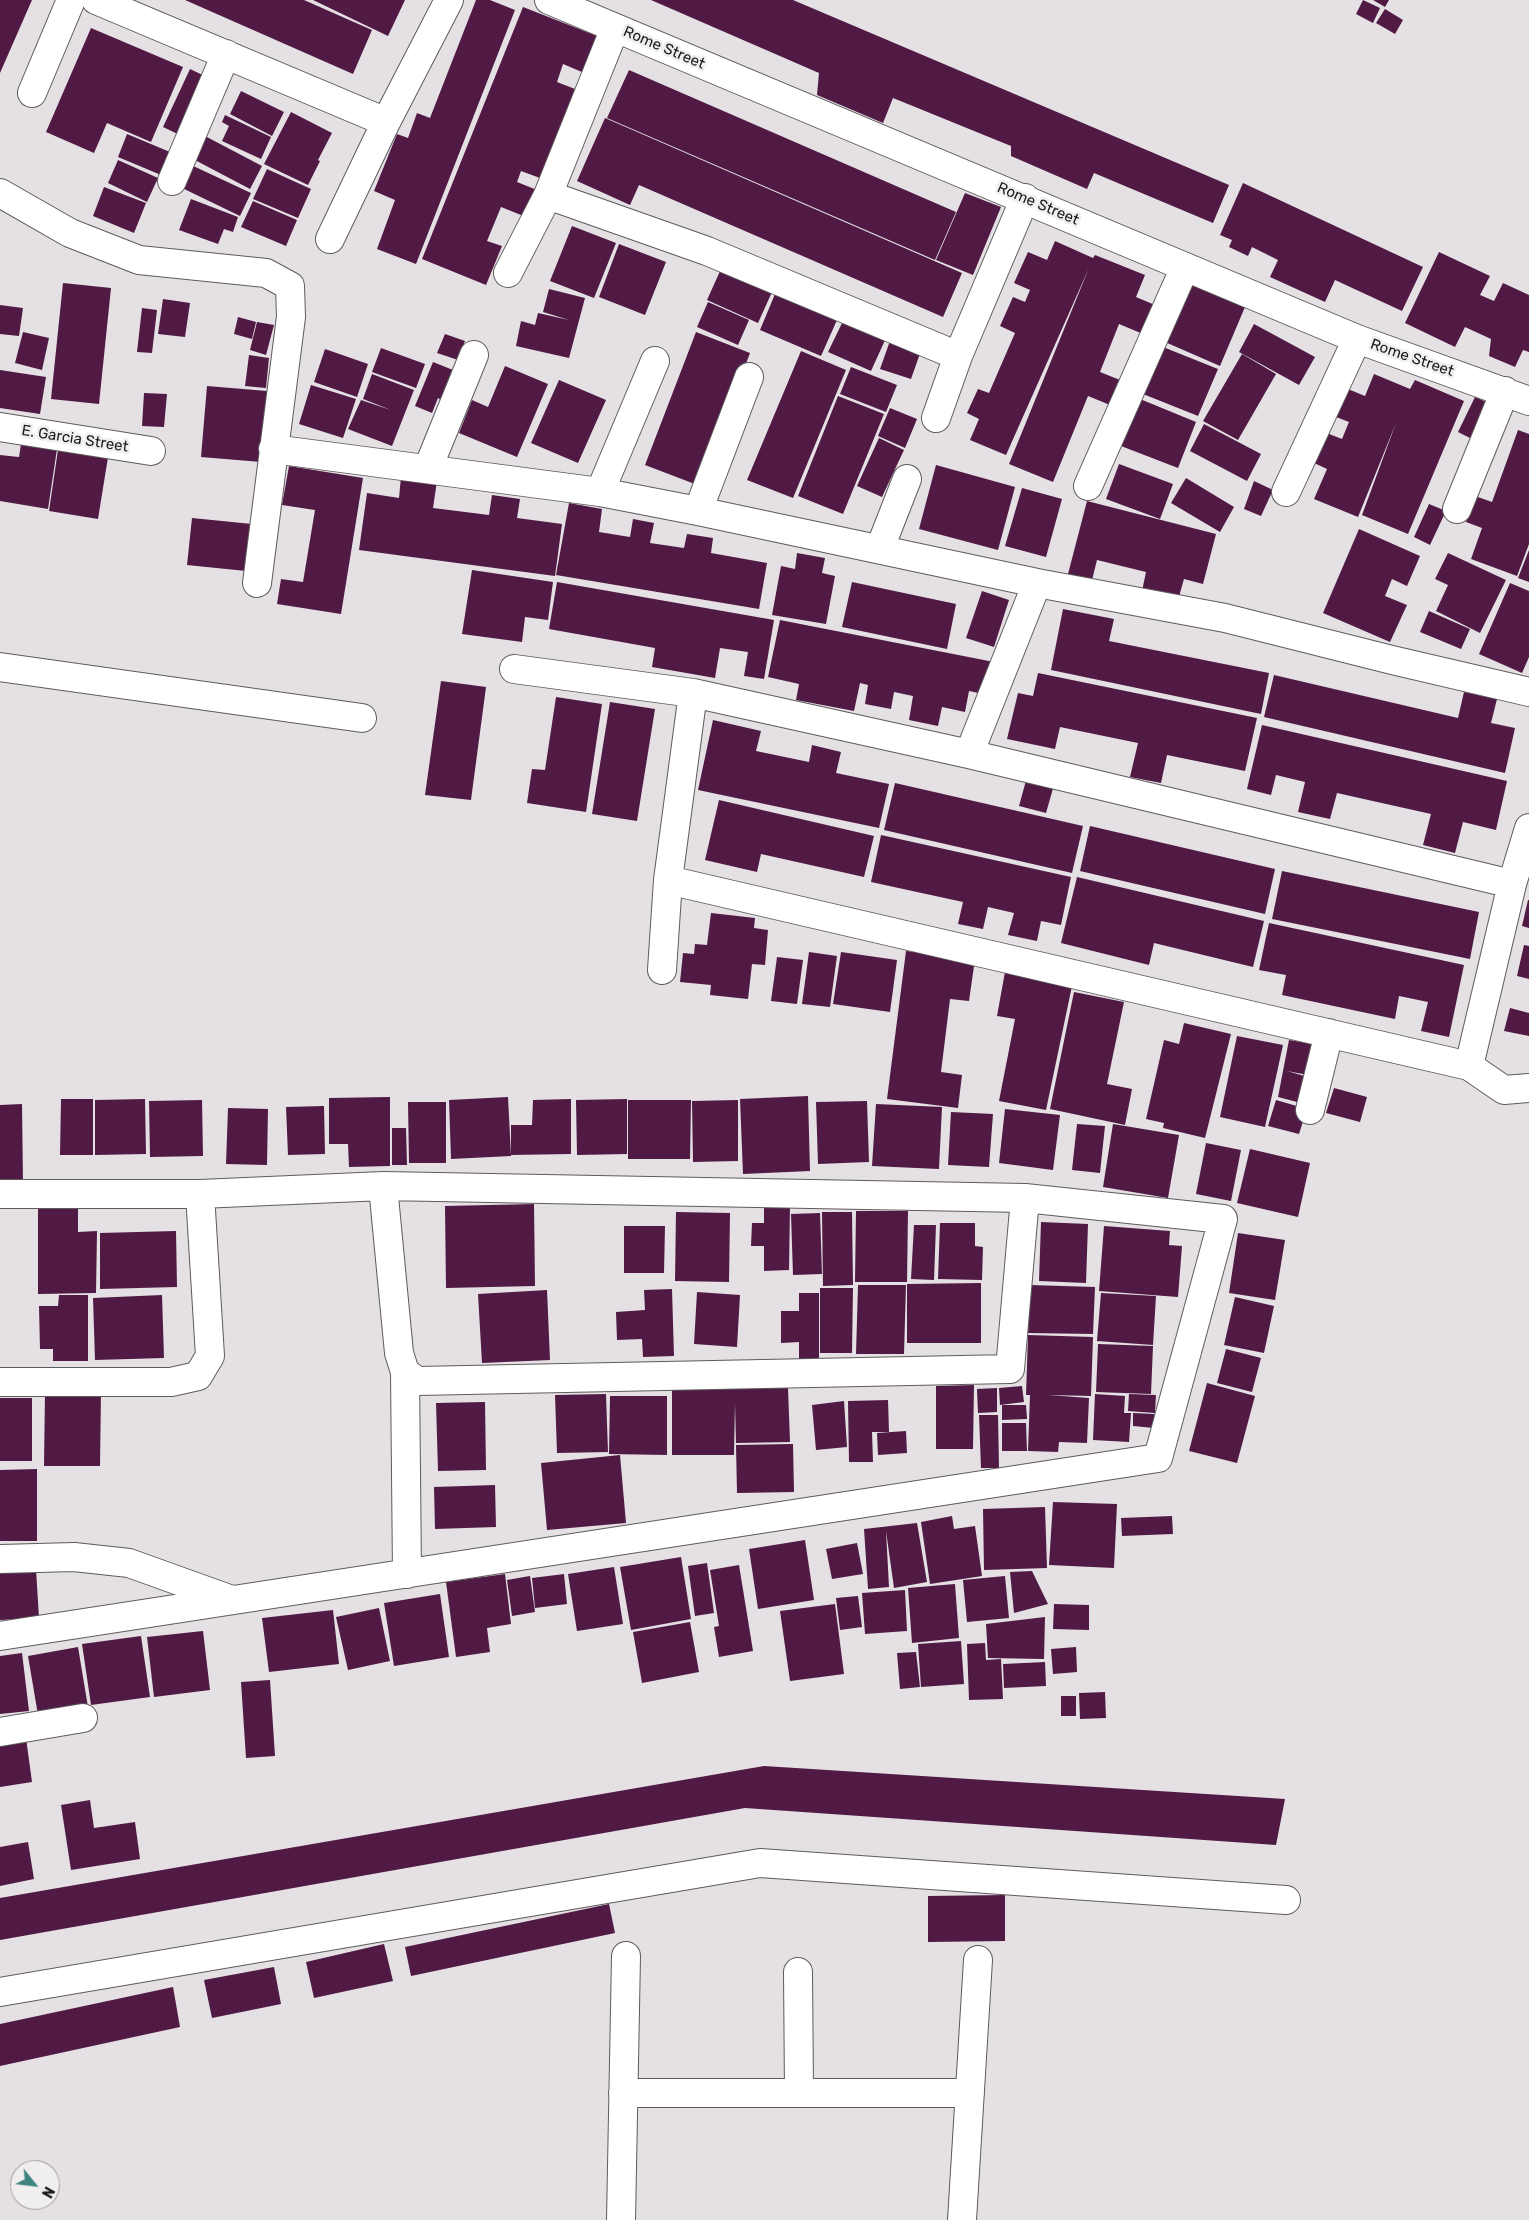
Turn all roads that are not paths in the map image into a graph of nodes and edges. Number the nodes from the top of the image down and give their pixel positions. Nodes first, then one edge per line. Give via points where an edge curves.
1 (72, 0) edge
2 (96, 0) edge
3 (449, 0) edge
4 (549, 0) edge
5 (615, 28) junction
6 (226, 54) junction
7 (32, 93) dead end
8 (386, 122) junction
9 (172, 181) dead end
10 (0, 194) edge
11 (548, 195) junction
12 (1025, 198) junction
13 (330, 239) dead end
14 (1185, 267) junction
15 (508, 273) dead end
16 (1356, 339) junction
17 (474, 355) dead end
18 (958, 356) junction
19 (655, 361) dead end
20 (749, 378) dead end
21 (1517, 396) edge
22 (936, 418) dead end
23 (0, 427) edge
24 (273, 449) junction
25 (151, 451) dead end
26 (428, 468) junction
27 (907, 479) dead end
28 (1088, 486) dead end
29 (600, 492) junction
30 (1286, 492) dead end
31 (1457, 509) dead end
32 (698, 511) junction
33 (880, 548) junction
34 (257, 583) dead end
35 (1037, 583) junction
36 (0, 667) edge
37 (514, 669) dead end
38 (1529, 692) edge
39 (693, 694) junction
40 (362, 718) dead end
41 (969, 754) junction
42 (1529, 828) edge
43 (668, 880) junction
44 (1512, 884) junction
45 (662, 970) dead end
46 (1329, 1033) junction
47 (1469, 1066) junction
48 (1529, 1088) edge
49 (1310, 1110) dead end
50 (383, 1186) junction
51 (0, 1194) edge
52 (200, 1194) junction
53 (1025, 1198) junction
54 (405, 1372) junction
55 (0, 1382) edge
56 (0, 1559) edge
57 (407, 1574) junction
58 (234, 1601) junction
59 (0, 1636) edge
60 (84, 1718) dead end
61 (0, 1732) edge
62 (1286, 1900) dead end
63 (626, 1956) dead end
64 (978, 1960) dead end
65 (798, 1972) dead end
66 (0, 1992) edge
67 (799, 2092) junction
68 (970, 2092) junction
69 (624, 2093) junction
70 (621, 2220) edge
71 (962, 2220) edge

1 - 7 street
2 - 6 street
3 - 8 street
4 - 5 street, Rome Street
5 - 11 street
5 - 12 street, Rome Street
6 - 8 street
6 - 9 street
8 - 13 street
10 - 24 street via 70,233 139,260 266,273 290,286 291,317
11 - 15 street
11 - 18 street via 708,252
12 - 14 street, Rome Street
12 - 18 street
14 - 16 street, Rome Street
14 - 28 street
16 - 21 street, Rome Street
16 - 30 street
17 - 26 street
18 - 22 street
19 - 29 street
20 - 32 street
21 - 31 street
23 - 25 street, E. Garcia Street
24 - 26 street
24 - 34 street
26 - 29 street
27 - 33 street
29 - 32 street
32 - 33 street
33 - 35 street
35 - 38 street via 1225,618
35 - 41 street
36 - 40 street
37 - 39 street
39 - 41 street
39 - 43 street
41 - 44 street
42 - 44 street
43 - 45 street
43 - 46 street
44 - 47 street
46 - 47 street
46 - 49 street
47 - 48 street via 1504,1090
50 - 52 street
50 - 53 street
50 - 54 street via 399,1352
51 - 52 street
52 - 55 street via 210,1356 198,1376 171,1382
53 - 54 street via 1010,1369 417,1382
53 - 57 street via 1223,1219 1158,1458
54 - 57 street
56 - 58 street via 74,1557 129,1563
57 - 58 street
58 - 59 street
60 - 61 street
62 - 66 street via 760,1863
63 - 69 street
64 - 68 street
65 - 67 street
67 - 68 street
67 - 69 street
68 - 71 street
69 - 70 street

